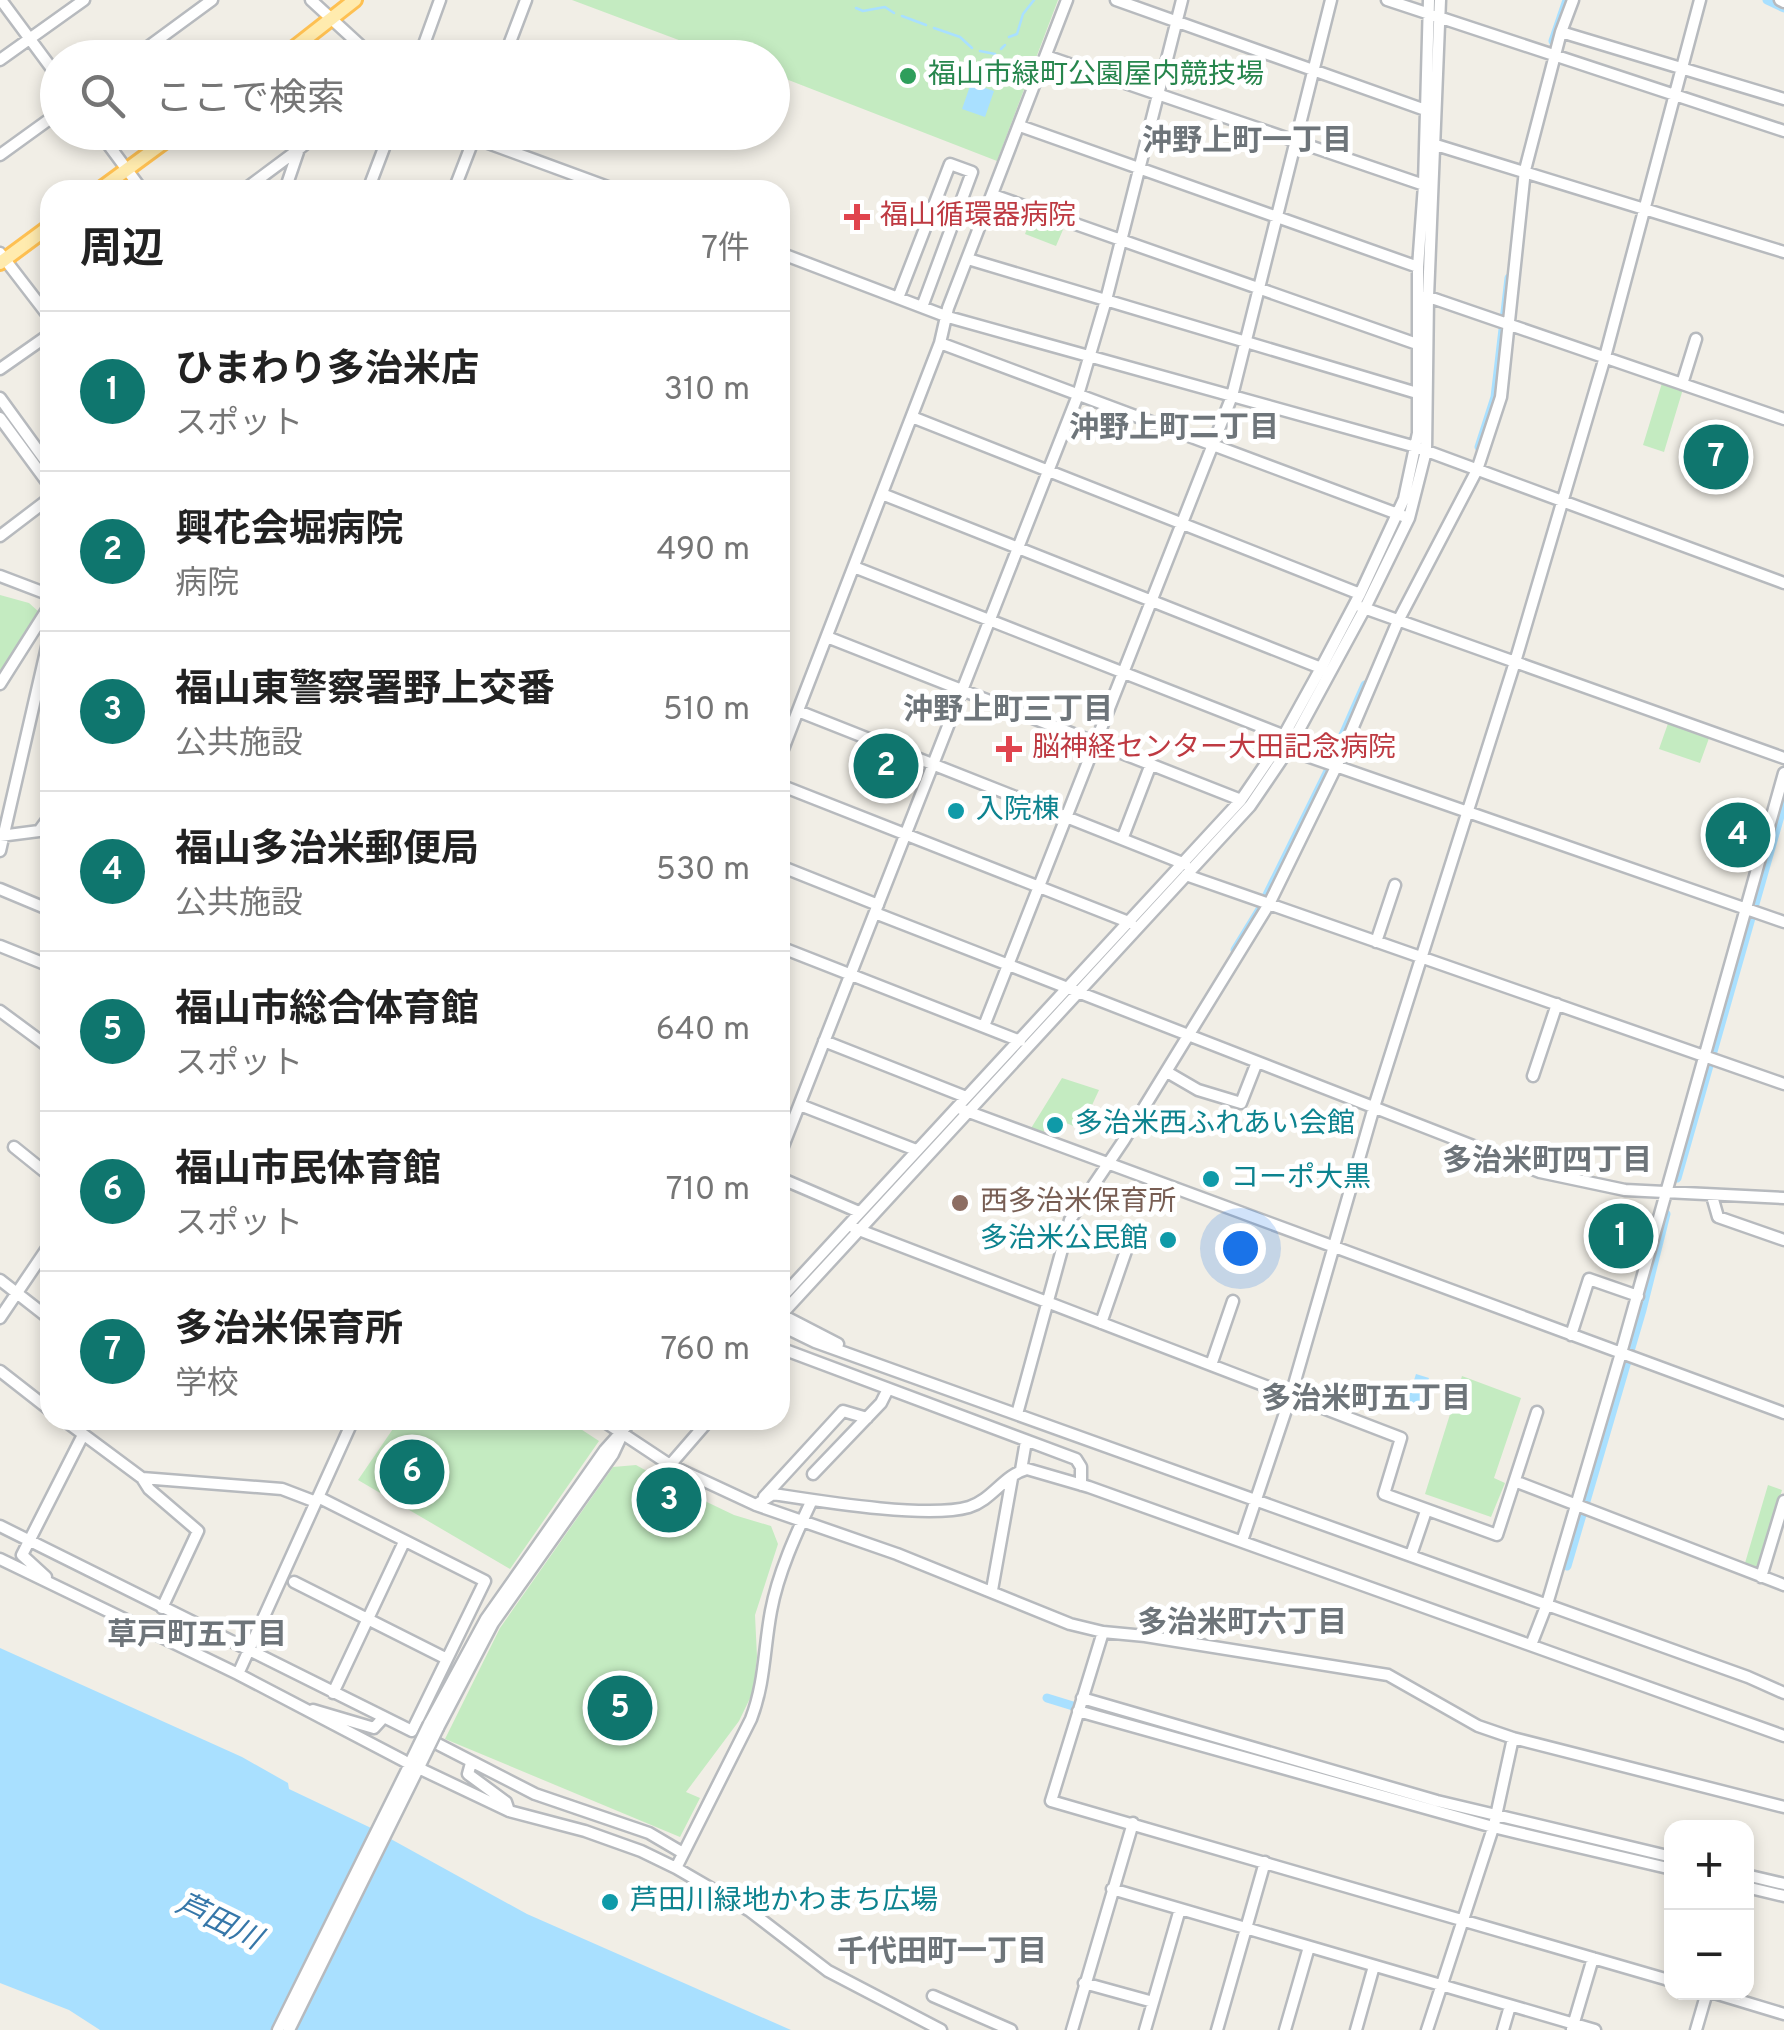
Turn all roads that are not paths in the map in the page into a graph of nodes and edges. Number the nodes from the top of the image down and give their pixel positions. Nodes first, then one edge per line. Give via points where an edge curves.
1 (1, 0) edge
2 (84, 0) edge
3 (212, 0) edge
4 (311, 0) edge
5 (355, 0) edge
6 (440, 0) edge
7 (526, 0) edge
8 (1067, 0) edge
9 (1116, 0) edge
10 (1182, 0) edge
11 (1331, 0) edge
12 (1386, 0) edge
13 (1429, 0) edge
14 (1440, 0) edge
15 (1573, 0) edge
16 (1700, 0) edge
17 (1435, 16) junction
18 (332, 20) junction
19 (1177, 21) junction
20 (1561, 32) junction
21 (30, 39) junction
22 (158, 40) edge
23 (305, 40) edge
24 (354, 40) edge
25 (426, 40) edge
26 (511, 40) edge
27 (40, 53) edge
28 (1555, 55) junction
29 (1046, 56) junction
30 (0, 60) edge
31 (1682, 68) junction
32 (1313, 70) junction
33 (1159, 95) junction
34 (1675, 96) junction
35 (1784, 98) edge
36 (1432, 112) junction
37 (40, 125) edge
38 (1020, 126) junction
39 (1784, 130) edge
40 (1295, 140) junction
41 (1436, 145) junction
42 (113, 150) edge
43 (154, 150) edge
44 (298, 150) edge
45 (299, 150) edge
46 (383, 150) edge
47 (469, 150) edge
48 (513, 150) edge
49 (0, 155) edge
50 (1138, 168) junction
51 (128, 169) junction
52 (1525, 170) junction
53 (113, 180) edge
54 (135, 180) edge
55 (257, 180) edge
56 (288, 180) edge
57 (372, 180) edge
58 (458, 180) edge
59 (590, 180) edge
60 (1424, 184) junction
61 (993, 195) junction
62 (1645, 208) junction
63 (1276, 216) junction
64 (40, 233) edge
65 (1121, 240) junction
66 (1784, 252) edge
67 (790, 257) edge
68 (2, 258) edge
69 (968, 260) junction
70 (1418, 267) junction
71 (1258, 288) junction
72 (1423, 295) junction
73 (898, 298) junction
74 (1106, 300) junction
75 (40, 306) edge
76 (922, 307) junction
77 (948, 316) junction
78 (1509, 324) junction
79 (1696, 339) dead end
80 (40, 341) edge
81 (940, 342) junction
82 (1244, 342) junction
83 (1417, 344) junction
84 (1091, 357) junction
85 (1605, 357) junction
86 (0, 368) edge
87 (1682, 384) junction
88 (1078, 394) junction
89 (1417, 394) junction
90 (1232, 396) junction
91 (0, 398) edge
92 (912, 417) junction
93 (0, 418) edge
94 (1784, 419) edge
95 (1213, 444) junction
96 (1421, 449) junction
97 (40, 453) edge
98 (1477, 470) junction
99 (1048, 471) junction
100 (40, 472) edge
101 (882, 494) junction
102 (1563, 500) junction
103 (40, 506) edge
104 (1404, 516) junction
105 (1181, 524) junction
106 (0, 536) edge
107 (1018, 548) junction
108 (854, 567) junction
109 (0, 576) edge
110 (1784, 583) edge
111 (40, 591) edge
112 (1151, 600) junction
113 (1360, 604) junction
114 (989, 620) junction
115 (40, 621) edge
116 (1398, 621) junction
117 (827, 637) junction
118 (1515, 662) junction
119 (1321, 668) junction
120 (1124, 672) junction
121 (40, 676) edge
122 (0, 684) edge
123 (962, 691) junction
124 (798, 712) junction
125 (790, 732) edge
126 (1096, 743) junction
127 (1283, 746) junction
128 (1784, 758) edge
129 (932, 764) junction
130 (1152, 764) junction
131 (1336, 767) junction
132 (1784, 773) edge
133 (790, 789) edge
134 (1241, 800) junction
135 (1468, 812) junction
136 (1066, 817) junction
137 (40, 830) edge
138 (904, 834) junction
139 (2, 836) edge
140 (1123, 837) junction
141 (0, 851) edge
142 (790, 870) edge
143 (1183, 872) junction
144 (1395, 886) dead end
145 (1038, 887) junction
146 (0, 889) edge
147 (1269, 904) junction
148 (40, 906) edge
149 (876, 909) junction
150 (1750, 911) junction
151 (1784, 922) edge
152 (1135, 925) junction
153 (1376, 942) junction
154 (0, 946) edge
155 (790, 951) edge
156 (1420, 958) junction
157 (40, 962) edge
158 (1009, 965) junction
159 (851, 975) junction
160 (1074, 990) junction
161 (1558, 1004) junction
162 (0, 1011) edge
163 (984, 1026) junction
164 (1190, 1036) junction
165 (824, 1040) junction
166 (40, 1041) edge
167 (1025, 1042) junction
168 (1709, 1057) junction
169 (1257, 1062) junction
170 (1166, 1072) junction
171 (1532, 1076) dead end
172 (1784, 1084) edge
173 (966, 1097) junction
174 (800, 1105) junction
175 (1374, 1107) junction
176 (961, 1109) junction
177 (790, 1130) edge
178 (14, 1147) dead end
179 (916, 1150) junction
180 (1108, 1166) junction
181 (40, 1168) edge
182 (790, 1182) edge
183 (1665, 1194) junction
184 (1712, 1196) junction
185 (1784, 1198) edge
186 (859, 1212) junction
187 (852, 1227) junction
188 (1784, 1240) edge
189 (1128, 1245) dead end
190 (1332, 1248) junction
191 (40, 1259) edge
192 (0, 1280) edge
193 (790, 1290) edge
194 (17, 1294) junction
195 (1638, 1296) junction
196 (1233, 1301) dead end
197 (1047, 1303) junction
198 (790, 1304) edge
199 (40, 1311) edge
200 (0, 1318) edge
201 (790, 1320) edge
202 (1100, 1323) junction
203 (790, 1330) edge
204 (1571, 1335) junction
205 (790, 1352) edge
206 (1625, 1354) junction
207 (865, 1358) junction
208 (1211, 1365) junction
209 (0, 1371) edge
210 (888, 1388) junction
211 (1290, 1395) junction
212 (40, 1402) edge
213 (1537, 1412) dead end
214 (1784, 1413) edge
215 (1017, 1414) junction
216 (867, 1418) junction
217 (77, 1430) edge
218 (348, 1430) edge
219 (616, 1430) edge
220 (625, 1430) edge
221 (701, 1430) edge
222 (622, 1434) junction
223 (83, 1435) junction
224 (1026, 1441) junction
225 (670, 1465) junction
226 (1017, 1473) junction
227 (813, 1474) dead end
228 (142, 1478) junction
229 (1517, 1482) junction
230 (1081, 1485) junction
231 (317, 1499) junction
232 (1256, 1499) junction
233 (812, 1500) junction
234 (1784, 1501) edge
235 (756, 1505) junction
236 (1581, 1509) junction
237 (1426, 1510) junction
238 (802, 1521) junction
239 (0, 1526) edge
240 (28, 1541) junction
241 (1242, 1541) junction
242 (404, 1542) junction
243 (1411, 1555) junction
244 (0, 1559) edge
245 (1761, 1577) junction
246 (294, 1582) dead end
247 (1784, 1586) edge
248 (58, 1588) junction
249 (992, 1590) junction
250 (1547, 1604) junction
251 (162, 1608) junction
252 (367, 1619) junction
253 (1103, 1632) junction
254 (1532, 1645) junction
255 (249, 1651) junction
256 (447, 1659) junction
257 (238, 1674) junction
258 (333, 1693) junction
259 (1784, 1693) edge
260 (1082, 1698) junction
261 (296, 1706) junction
262 (1078, 1711) junction
263 (384, 1717) junction
264 (412, 1730) junction
265 (1784, 1736) edge
266 (1513, 1738) junction
267 (471, 1762) junction
268 (414, 1767) junction
269 (1784, 1806) edge
270 (509, 1812) junction
271 (1133, 1822) junction
272 (1494, 1822) junction
273 (683, 1853) junction
274 (1664, 1855) edge
275 (1265, 1862) junction
276 (676, 1868) junction
277 (1664, 1868) edge
278 (1754, 1877) edge
279 (1784, 1884) edge
280 (1112, 1888) junction
281 (1754, 1889) edge
282 (1784, 1896) edge
283 (1180, 1909) junction
284 (1461, 1919) junction
285 (1246, 1929) junction
286 (1309, 1947) junction
287 (1593, 1958) junction
288 (1374, 1966) junction
289 (1664, 1979) edge
290 (1084, 1983) junction
291 (1441, 1985) junction
292 (933, 1996) dead end
293 (1706, 2000) edge
294 (1736, 2000) edge
295 (1153, 2002) junction
296 (1510, 2006) junction
297 (1784, 2014) edge
298 (1573, 2027) edge
299 (278, 2030) edge
300 (289, 2030) edge
301 (941, 2030) edge
302 (1012, 2030) edge
303 (1072, 2030) edge
304 (1145, 2030) edge
305 (1217, 2030) edge
306 (1285, 2030) edge
307 (1356, 2030) edge
308 (1427, 2030) edge
309 (1503, 2030) edge
310 (1595, 2030) edge
311 (1696, 2030) edge

1 - 21 street
2 - 21 street
3 - 22 street
4 - 18 street
5 - 18 main road
6 - 25 street
7 - 26 street
8 - 29 street
9 - 19 street
10 - 19 street
11 - 32 street
12 - 17 street
13 - 17 street
14 - 17 street
15 - 20 street
16 - 31 street
17 - 28 street
17 - 36 street
18 - 23 main road
18 - 24 street
19 - 32 street
19 - 33 street
20 - 28 street
20 - 31 street
21 - 27 street
21 - 30 street
28 - 34 street
28 - 52 street
29 - 33 street
29 - 38 street
31 - 34 street
31 - 35 street
32 - 36 street
32 - 40 street
33 - 40 street
33 - 50 street
34 - 39 street
34 - 62 street
36 - 41 street
36 - 60 street
37 - 49 street
38 - 50 street
38 - 61 street
40 - 60 street
40 - 63 street
41 - 52 street
41 - 72 street
42 - 51 street
43 - 51 main road
44 - 55 street
45 - 56 street
46 - 57 street
47 - 58 street
48 - 59 street
50 - 63 street
50 - 65 street
51 - 53 main road
51 - 54 street
52 - 62 street
52 - 78 street
60 - 70 street
61 - 65 street
61 - 69 street
62 - 66 street
62 - 85 street
63 - 70 street
63 - 71 street
64 - 68 main road
65 - 71 street
65 - 74 street
67 - 73 street
68 - 75 street
69 - 74 street
69 - 77 street
70 - 72 street
71 - 82 street
71 - 83 street
72 - 78 street
72 - 83 street
72 - 96 street
73 - 76 street
73 - 76 street via 950,164 972,172
74 - 82 street
74 - 84 street
76 - 77 street
77 - 81 street
77 - 84 street
78 - 85 street
78 - 98 street via 1501,397
79 - 87 street
80 - 86 street
81 - 88 street
81 - 92 street
82 - 89 street
82 - 90 street
83 - 89 street
84 - 88 street
84 - 90 street
85 - 87 street
85 - 102 street
87 - 94 street
88 - 95 street
88 - 99 street
89 - 96 street
90 - 95 street
90 - 96 street
91 - 97 street
92 - 99 street
92 - 101 street
93 - 100 street
95 - 104 street
95 - 105 street
96 - 98 street
96 - 104 street
98 - 102 street
98 - 116 street
99 - 105 street
99 - 107 street
101 - 107 street
101 - 108 street
102 - 110 street
102 - 118 street
103 - 106 street
104 - 113 street
105 - 112 street
105 - 113 street
107 - 112 street
107 - 114 street
108 - 114 street
108 - 117 street
109 - 111 street
112 - 119 street
112 - 120 street
113 - 116 street
113 - 119 street
113 - 127 street
114 - 120 street
114 - 123 street
115 - 122 street
116 - 118 street
116 - 131 street
117 - 123 street
117 - 124 street
118 - 128 street
118 - 135 street
119 - 127 street
120 - 126 street
120 - 127 street
121 - 139 street
123 - 126 street
123 - 129 street
124 - 125 street
124 - 129 street
126 - 130 street
126 - 136 street
127 - 131 street
127 - 134 street
127 - 143 street via 1250,806
129 - 136 street
129 - 138 street
130 - 134 street
130 - 140 street
131 - 135 street
131 - 147 street
132 - 150 street
133 - 138 street
134 - 143 street
135 - 150 street
135 - 156 street
136 - 140 street
136 - 145 street
137 - 139 street
138 - 145 street
138 - 149 street
139 - 141 street
140 - 143 street
142 - 149 street
143 - 147 street
143 - 152 street
144 - 153 street
145 - 152 street
145 - 158 street
146 - 148 street
147 - 153 street
147 - 164 street
149 - 158 street
149 - 159 street
150 - 151 street
150 - 168 street
152 - 160 street
153 - 156 street
154 - 157 street
155 - 159 street
156 - 161 street
156 - 175 street
158 - 160 street
158 - 163 street
159 - 163 street
159 - 165 street
160 - 164 street
160 - 167 street
161 - 168 street
161 - 171 street
162 - 166 street
163 - 167 street
164 - 169 street
164 - 170 street
165 - 173 street
165 - 174 street
167 - 173 street
167 - 176 street
168 - 172 street
168 - 183 street
169 - 170 street via 1241,1104
169 - 175 street
170 - 180 street
173 - 176 street
174 - 177 street
174 - 179 street
175 - 183 street via 1540,1172
175 - 190 street
176 - 179 street
176 - 180 street
176 - 187 street
178 - 181 street
179 - 186 street
180 - 190 street
180 - 197 street via 1070,1220
182 - 186 street
183 - 184 street
183 - 195 street
184 - 185 street
184 - 188 street via 1718,1217
186 - 187 street
187 - 193 street
187 - 197 street
187 - 198 street
189 - 202 street
190 - 204 street
190 - 211 street
191 - 194 street
192 - 194 street
194 - 199 street
194 - 200 street
195 - 204 street via 1589,1279
195 - 206 street
196 - 208 street
197 - 202 street
197 - 215 street
201 - 207 street
202 - 208 street
203 - 207 street
204 - 206 street
205 - 210 street
206 - 214 street
206 - 236 street
207 - 215 street
208 - 211 street
209 - 212 street
210 - 216 street
210 - 224 street
211 - 232 street
211 - 237 street via 1401,1438 1384,1494
213 - 229 street
215 - 232 street
216 - 227 street
216 - 235 street via 843,1411
217 - 223 street
218 - 231 street
219 - 222 street
220 - 222 street
221 - 225 street
222 - 225 street
222 - 268 street, bridge via 493,1623
223 - 228 street
223 - 240 street
224 - 226 street
224 - 230 street via 1076,1459
225 - 235 street
226 - 230 street
226 - 233 street via 984,1501 953,1510
226 - 249 street
228 - 231 street via 282,1488
228 - 251 street via 198,1531
229 - 236 street
229 - 237 street via 1497,1535
230 - 241 street
231 - 242 street
231 - 255 street
232 - 241 street
232 - 243 street
233 - 235 street via 773,1494
233 - 238 street
234 - 245 street
235 - 238 street
236 - 245 street
236 - 250 street
237 - 243 street
238 - 249 street
238 - 273 street via 771,1612 760,1695
239 - 240 street
240 - 248 street via 22,1556
240 - 251 street
241 - 254 street
242 - 252 street
242 - 256 street via 485,1581
243 - 250 street
244 - 248 street
245 - 247 street
246 - 252 street
248 - 257 street
249 - 253 street
250 - 254 street
250 - 259 street
251 - 255 street
252 - 256 street
252 - 258 street
253 - 260 street
253 - 266 street via 1388,1675 1478,1726
254 - 265 street
255 - 257 street
255 - 258 street
256 - 264 street
257 - 261 street
258 - 263 street
260 - 262 street
260 - 272 street
261 - 263 street via 374,1728
261 - 268 street
262 - 271 street via 1050,1801
262 - 272 street
263 - 264 street
264 - 267 street
266 - 269 street
266 - 272 street
267 - 270 street via 468,1774 506,1802
267 - 273 street
268 - 270 street
268 - 299 street
268 - 300 street
270 - 276 street via 585,1831
271 - 275 street
271 - 280 street
272 - 274 street
272 - 277 street
272 - 284 street
273 - 276 street
275 - 284 street
275 - 285 street
276 - 301 street via 750,1911 828,1971
278 - 279 street
280 - 283 street
280 - 290 street
281 - 282 street
283 - 285 street
283 - 295 street
284 - 287 street
284 - 291 street
285 - 286 street
285 - 305 street
286 - 288 street
286 - 306 street
287 - 289 street
287 - 298 street
288 - 291 street
288 - 307 street
290 - 295 street
290 - 303 street
291 - 296 street
291 - 308 street
292 - 302 street
293 - 311 street
294 - 297 street
295 - 304 street
296 - 298 street
296 - 309 street
298 - 310 street

